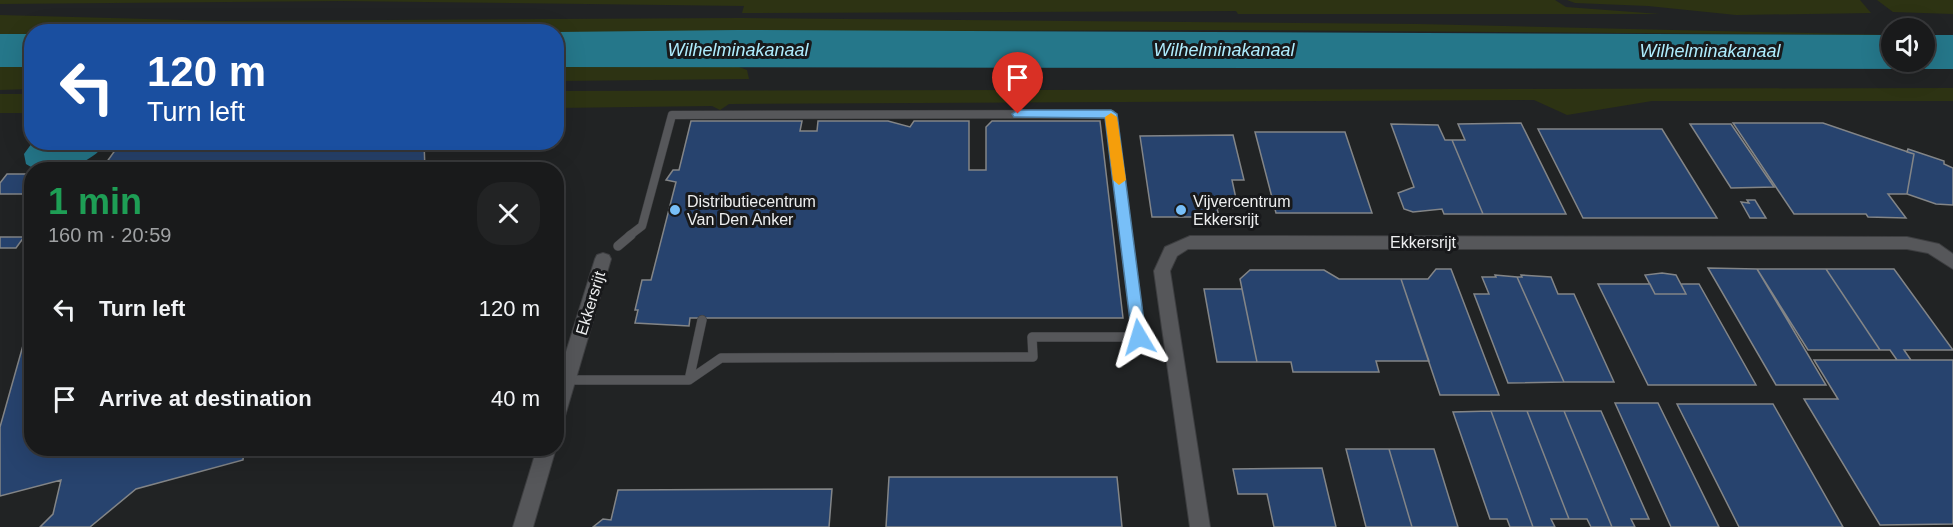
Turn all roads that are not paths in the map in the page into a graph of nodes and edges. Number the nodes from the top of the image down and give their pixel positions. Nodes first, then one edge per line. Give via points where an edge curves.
1 (618, 246) dead end
2 (603, 259) dead end
3 (1953, 263) edge
4 (702, 320) dead end
5 (567, 380) junction
6 (689, 380) junction
7 (564, 390) edge
8 (545, 456) edge
9 (524, 527) edge
10 (1200, 527) edge

1 - 6 lane via 642,226 672,115 1111,114 1139,337 1032,337 1033,357 721,358
2 - 5 street, Ekkersrijt
3 - 10 street, Ekkersrijt via 1933,248 1907,243 1190,242 1174,246 1166,254 1162,271
4 - 6 lane
5 - 6 lane
5 - 7 street, Ekkersrijt
8 - 9 street

